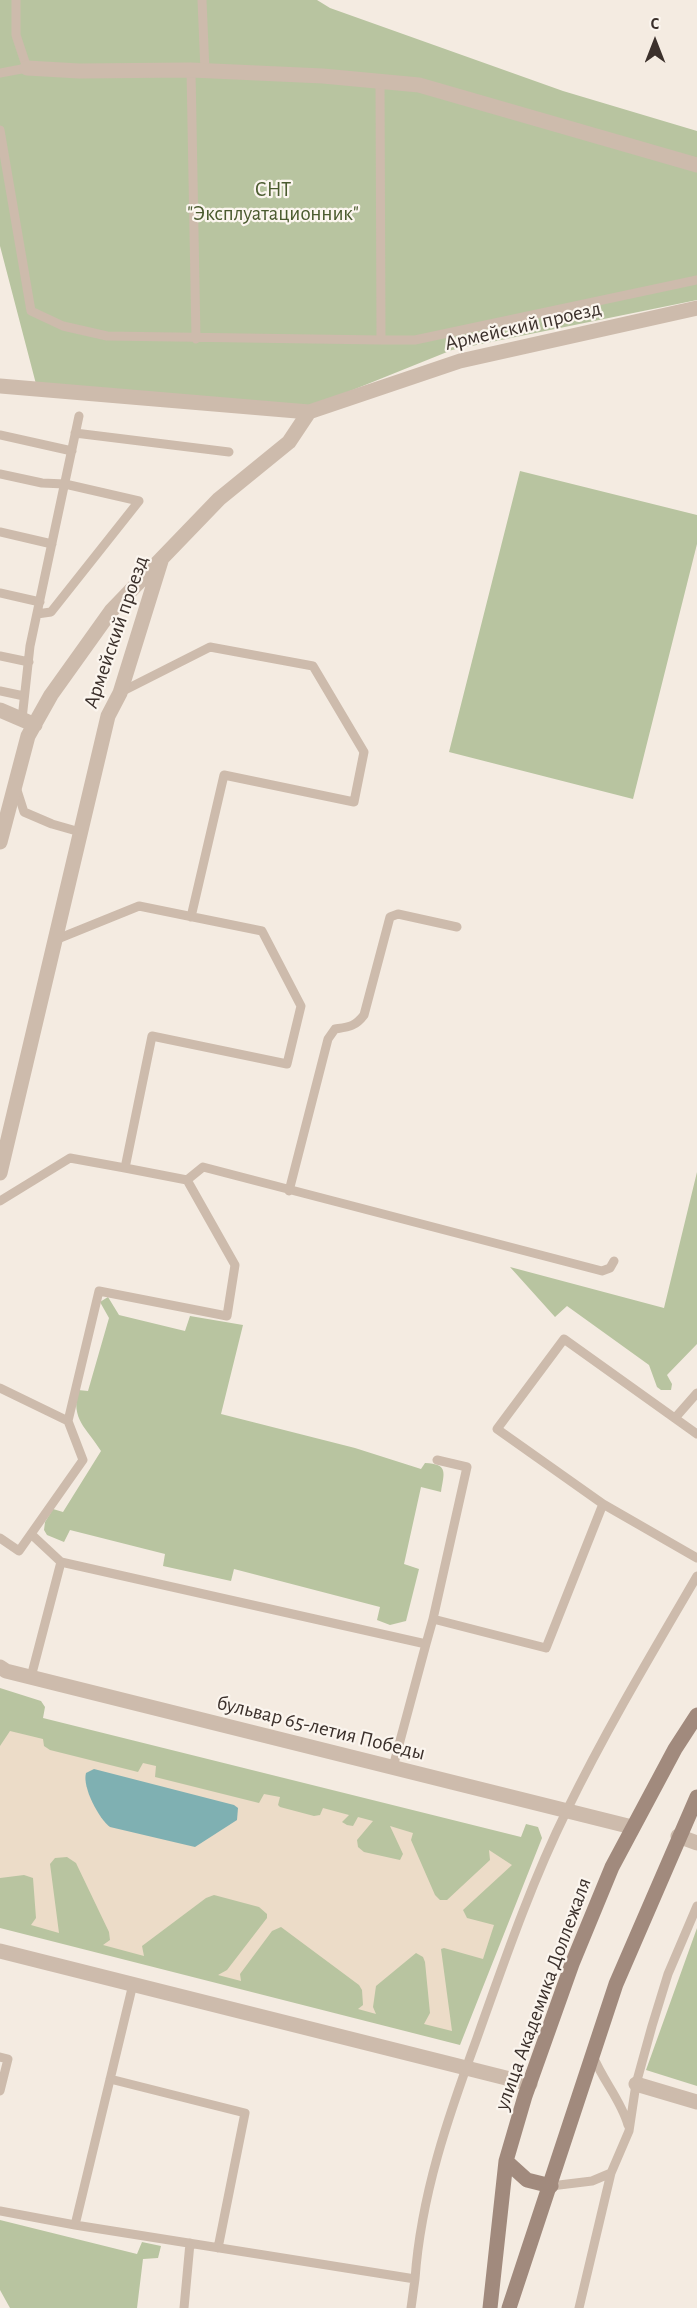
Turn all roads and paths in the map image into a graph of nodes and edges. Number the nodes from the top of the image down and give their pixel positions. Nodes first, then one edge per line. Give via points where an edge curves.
1 (16, 0) edge
2 (202, 0) edge
3 (27, 68) junction
4 (198, 70) junction
5 (0, 73) edge
6 (380, 81) junction
7 (0, 130) edge
8 (697, 165) edge
9 (697, 280) edge
10 (697, 308) edge
11 (196, 339) junction
12 (381, 340) junction
13 (0, 386) edge
14 (309, 412) junction
15 (79, 417) dead end
16 (75, 433) junction
17 (0, 435) edge
18 (72, 450) junction
19 (229, 452) dead end
20 (0, 474) edge
21 (65, 484) junction
22 (0, 532) edge
23 (52, 544) junction
24 (162, 558) junction
25 (0, 593) edge
26 (40, 602) junction
27 (37, 614) junction
28 (0, 656) edge
29 (29, 662) junction
30 (0, 692) edge
31 (120, 693) junction
32 (24, 696) junction
33 (0, 710) edge
34 (28, 722) junction
35 (15, 785) junction
36 (81, 832) junction
37 (0, 843) edge
38 (191, 917) junction
39 (457, 927) dead end
40 (55, 940) junction
41 (125, 1168) junction
42 (0, 1173) edge
43 (187, 1180) junction
44 (289, 1191) junction
45 (0, 1201) edge
46 (614, 1261) dead end
47 (0, 1388) edge
48 (697, 1393) edge
49 (675, 1418) junction
50 (68, 1421) junction
51 (697, 1434) edge
52 (437, 1460) dead end
53 (603, 1504) junction
54 (31, 1534) junction
55 (0, 1538) edge
56 (697, 1558) edge
57 (61, 1562) junction
58 (697, 1576) edge
59 (434, 1619) junction
60 (426, 1644) junction
61 (0, 1667) edge
62 (31, 1677) junction
63 (697, 1715) edge
64 (697, 1739) edge
65 (680, 1741) junction
66 (393, 1767) junction
67 (697, 1797) edge
68 (567, 1811) junction
69 (632, 1827) junction
70 (678, 1836) junction
71 (697, 1843) edge
72 (697, 1906) edge
73 (0, 1951) edge
74 (133, 1984) junction
75 (593, 2056) junction
76 (0, 2057) edge
77 (466, 2068) junction
78 (110, 2079) junction
79 (530, 2084) junction
80 (636, 2084) junction
81 (0, 2091) edge
82 (697, 2102) edge
83 (629, 2131) junction
84 (506, 2162) junction
85 (611, 2173) junction
86 (551, 2186) junction
87 (0, 2211) edge
88 (75, 2225) junction
89 (190, 2244) junction
90 (218, 2248) junction
91 (415, 2279) junction
92 (184, 2308) edge
93 (411, 2308) edge
94 (490, 2308) edge
95 (509, 2308) edge
96 (579, 2308) edge

1 - 3 lane via 16,35
2 - 4 lane
3 - 4 street
3 - 5 lane
4 - 6 street
4 - 11 lane
6 - 8 street via 419,85
6 - 12 lane
7 - 11 lane via 31,311 63,326 106,336
9 - 12 lane via 415,340
10 - 14 street, Армейский проезд via 460,361
11 - 12 lane
13 - 14 street
14 - 24 street, Армейский проезд via 289,442 219,499
15 - 16 lane
16 - 18 lane
16 - 19 lane
17 - 18 lane
18 - 21 lane
20 - 21 lane
21 - 23 lane
21 - 27 lane via 139,501 51,612
22 - 23 lane
23 - 26 lane
24 - 31 street, Армейский проезд
24 - 34 street via 111,611
25 - 26 lane
26 - 27 lane
27 - 29 lane
28 - 29 lane
29 - 32 lane
30 - 32 lane
31 - 36 street, Армейский проезд via 108,716
31 - 38 lane via 210,647 313,666 364,752 354,802 224,775
32 - 34 lane
33 - 34 street
34 - 35 street
35 - 36 lane via 24,812
35 - 37 street
36 - 40 street, Армейский проезд
38 - 40 lane via 140,906
38 - 41 lane via 262,932 301,1006 287,1064 152,1036
39 - 44 lane via 398,914 390,917 364,1015 350,1027 334,1029 328,1039
40 - 42 street, Армейский проезд
41 - 43 lane
41 - 45 lane via 70,1158
43 - 44 lane via 203,1167
43 - 50 lane via 235,1265 227,1317 99,1291
44 - 46 lane via 602,1271 610,1269
47 - 50 lane
48 - 49 lane
49 - 51 lane
49 - 53 lane via 564,1339 496,1429
50 - 54 lane via 83,1460
52 - 59 lane via 467,1467
53 - 56 lane
53 - 59 lane via 546,1648
54 - 55 lane via 19,1551
54 - 57 lane
57 - 60 lane
57 - 62 lane
58 - 68 lane
59 - 60 lane
60 - 66 lane
61 - 62 street, бульвар 65-летия Победы
62 - 66 street, бульвар 65-летия Победы
63 - 65 main road, улица Академика Доллежаля
64 - 65 main road
65 - 69 main road, улица Академика Доллежаля
66 - 68 street, бульвар 65-летия Победы
67 - 70 main road
68 - 69 street, бульвар 65-летия Победы
68 - 77 lane via 509,1947
69 - 79 main road, улица Академика Доллежаля via 572,1964
70 - 71 street
70 - 75 main road via 616,1984
72 - 80 lane via 668,1974
73 - 74 street
74 - 77 street
74 - 78 lane
75 - 83 lane via 622,2106
75 - 86 main road
76 - 81 lane via 8,2059
77 - 79 street
77 - 91 lane via 423,2206
78 - 88 lane
78 - 90 lane via 245,2113
79 - 84 main road, улица Академика Доллежаля
80 - 82 street
80 - 83 lane
83 - 85 lane
84 - 86 main road via 527,2180
84 - 94 main road, улица Академика Доллежаля
85 - 86 lane via 592,2181
85 - 96 lane
86 - 95 main road
87 - 88 lane
88 - 89 lane
89 - 90 lane
89 - 92 lane
90 - 91 lane
91 - 93 lane

